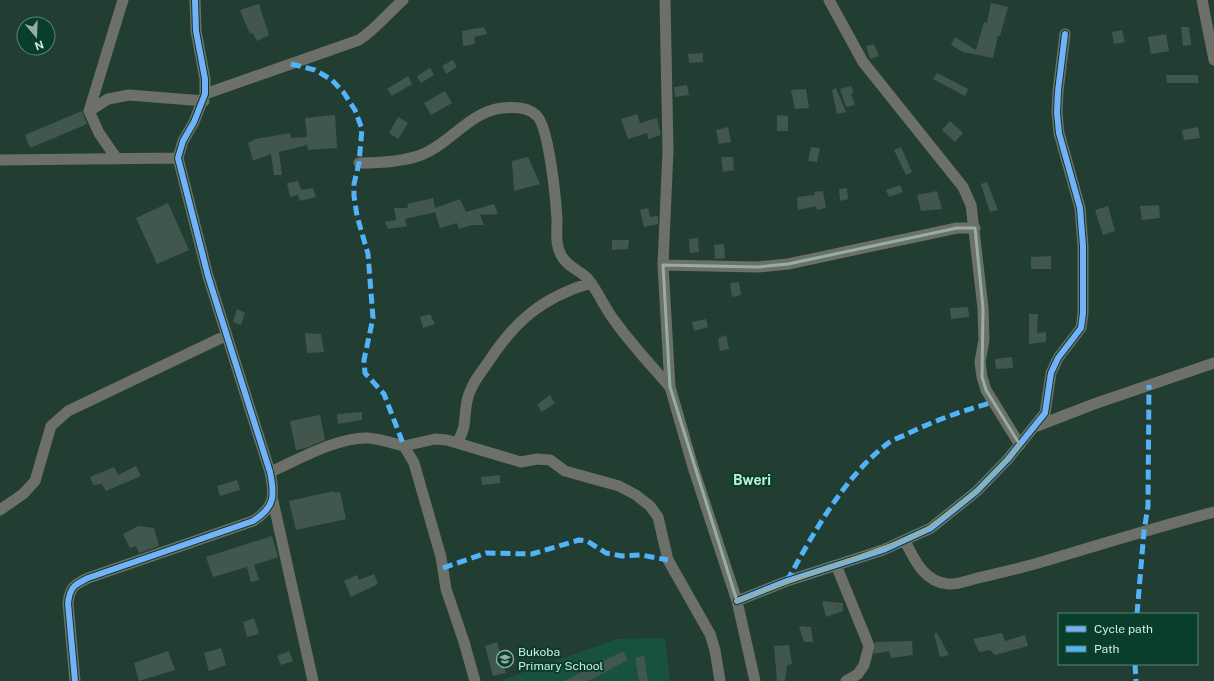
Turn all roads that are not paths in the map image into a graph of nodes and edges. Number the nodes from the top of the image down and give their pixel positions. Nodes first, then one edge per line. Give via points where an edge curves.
1 (124, 0) edge
2 (195, 0) edge
3 (403, 0) edge
4 (665, 0) edge
5 (829, 0) edge
6 (1202, 0) edge
7 (1065, 34) dead end
8 (1214, 60) edge
9 (204, 97) junction
10 (89, 111) junction
11 (178, 158) junction
12 (117, 159) junction
13 (0, 160) edge
14 (359, 164) dead end
15 (975, 228) junction
16 (663, 265) junction
17 (590, 283) junction
18 (225, 336) junction
19 (1214, 363) edge
20 (670, 387) junction
21 (1037, 426) junction
22 (457, 443) junction
23 (1020, 445) junction
24 (404, 446) junction
25 (270, 472) junction
26 (273, 501) junction
27 (0, 510) edge
28 (1214, 512) edge
29 (905, 541) junction
30 (836, 565) junction
31 (737, 601) junction
32 (75, 681) edge
33 (313, 681) edge
34 (475, 681) edge
35 (720, 681) edge
36 (755, 681) edge
37 (846, 681) edge

1 - 10 street
2 - 9 street via 196,31 205,79
3 - 9 street via 369,34 359,40
4 - 16 street via 668,150
5 - 15 street via 863,62 963,187 971,205
6 - 8 street
7 - 21 street via 1057,113 1059,132 1080,208 1083,314 1081,328 1058,358 1051,373 1045,413
9 - 10 street via 129,95 108,99
9 - 11 street via 183,141
10 - 12 street via 99,133
11 - 12 street
11 - 18 street
12 - 13 street
14 - 17 street via 395,161 422,155 459,128 489,111 502,108 529,110 540,119 545,135 554,196 557,246 565,261
15 - 16 street via 957,228 780,265
15 - 23 street via 983,308 984,340 980,362 982,377 986,390
16 - 20 street
17 - 20 street via 628,340
17 - 22 street via 546,301 514,327 472,387 466,403 464,427
18 - 25 street
18 - 27 street via 68,411 51,426 35,481 23,494
19 - 21 street via 1101,401
20 - 31 street
21 - 23 street
22 - 24 street via 435,439
22 - 35 street via 521,462 550,460 565,471 619,486 650,506 658,517 668,560 710,634
23 - 29 street via 961,504 931,528
24 - 25 street via 368,438 348,440
24 - 34 street via 418,476 441,557 446,589
25 - 26 street
26 - 32 street via 264,514 253,521 76,584 69,591 68,603
26 - 33 street
28 - 29 street via 1144,530 1025,567 960,583 947,584 927,575 918,565
29 - 30 street
30 - 31 street via 788,580
30 - 37 street via 868,646 864,665 858,674
31 - 36 street

